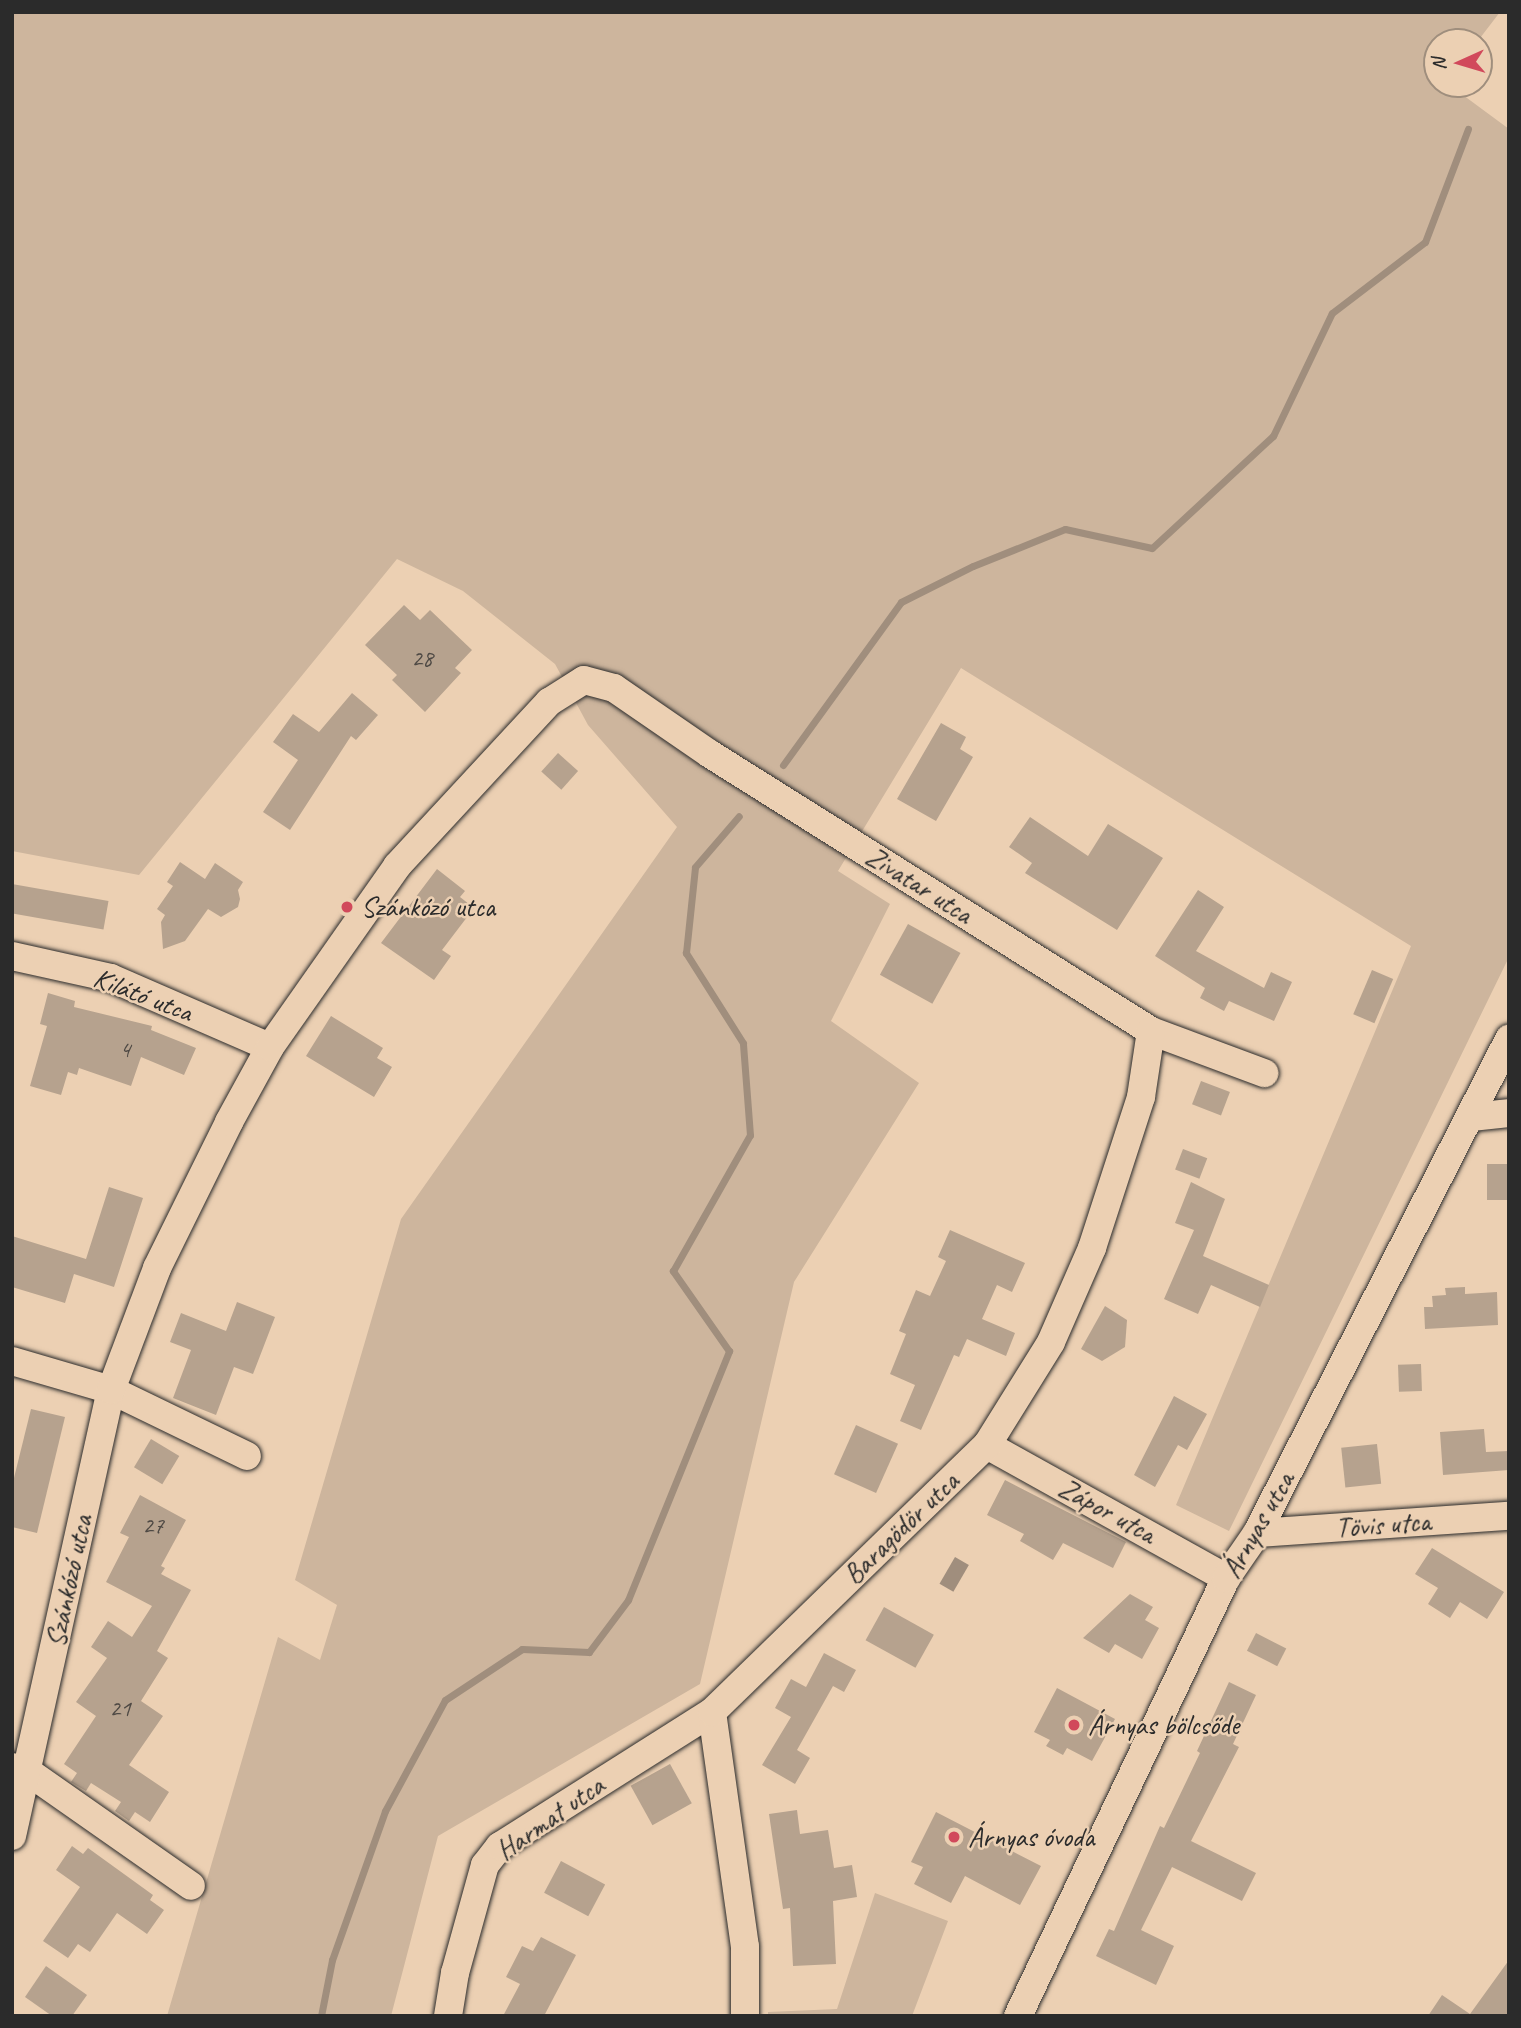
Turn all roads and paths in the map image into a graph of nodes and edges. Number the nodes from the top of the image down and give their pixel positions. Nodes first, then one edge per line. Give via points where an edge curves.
1 (584, 680) joint
2 (12, 956) edge
3 (1151, 1031) junction
4 (1509, 1039) edge
5 (270, 1047) junction
6 (1264, 1073) dead end
7 (1509, 1114) edge
8 (1471, 1117) junction
9 (12, 1361) edge
10 (111, 1390) junction
11 (987, 1445) junction
12 (247, 1456) dead end
13 (1509, 1516) edge
14 (1257, 1533) junction
15 (1226, 1578) junction
16 (712, 1712) junction
17 (20, 1769) edge
18 (12, 1836) edge
19 (191, 1886) dead end
20 (448, 2016) edge
21 (745, 2016) edge
22 (1018, 2016) edge

1 - 3 street, Zivatar utca via 614,688 710,754
1 - 5 street, Szánkózó utca via 549,702 397,866
2 - 5 street, Kilátó utca via 111,978
3 - 6 street, Zivatar utca
3 - 11 street, Baragödör utca via 1141,1097 1092,1248 1051,1342
4 - 8 street, Árnyas utca
5 - 10 street, Szánkózó utca via 157,1268
7 - 8 street
8 - 14 street, Árnyas utca
9 - 10 street
10 - 12 street
10 - 17 street, Szánkózó utca
11 - 15 street, Zápor utca
11 - 16 street, Baragödör utca
13 - 14 street, Tövis utca
14 - 15 street, Árnyas utca
15 - 22 street, Árnyas utca
16 - 20 street, Harmat utca via 500,1846 485,1865
16 - 21 street via 745,1947
17 - 18 street, Szánkózó utca
17 - 19 street

